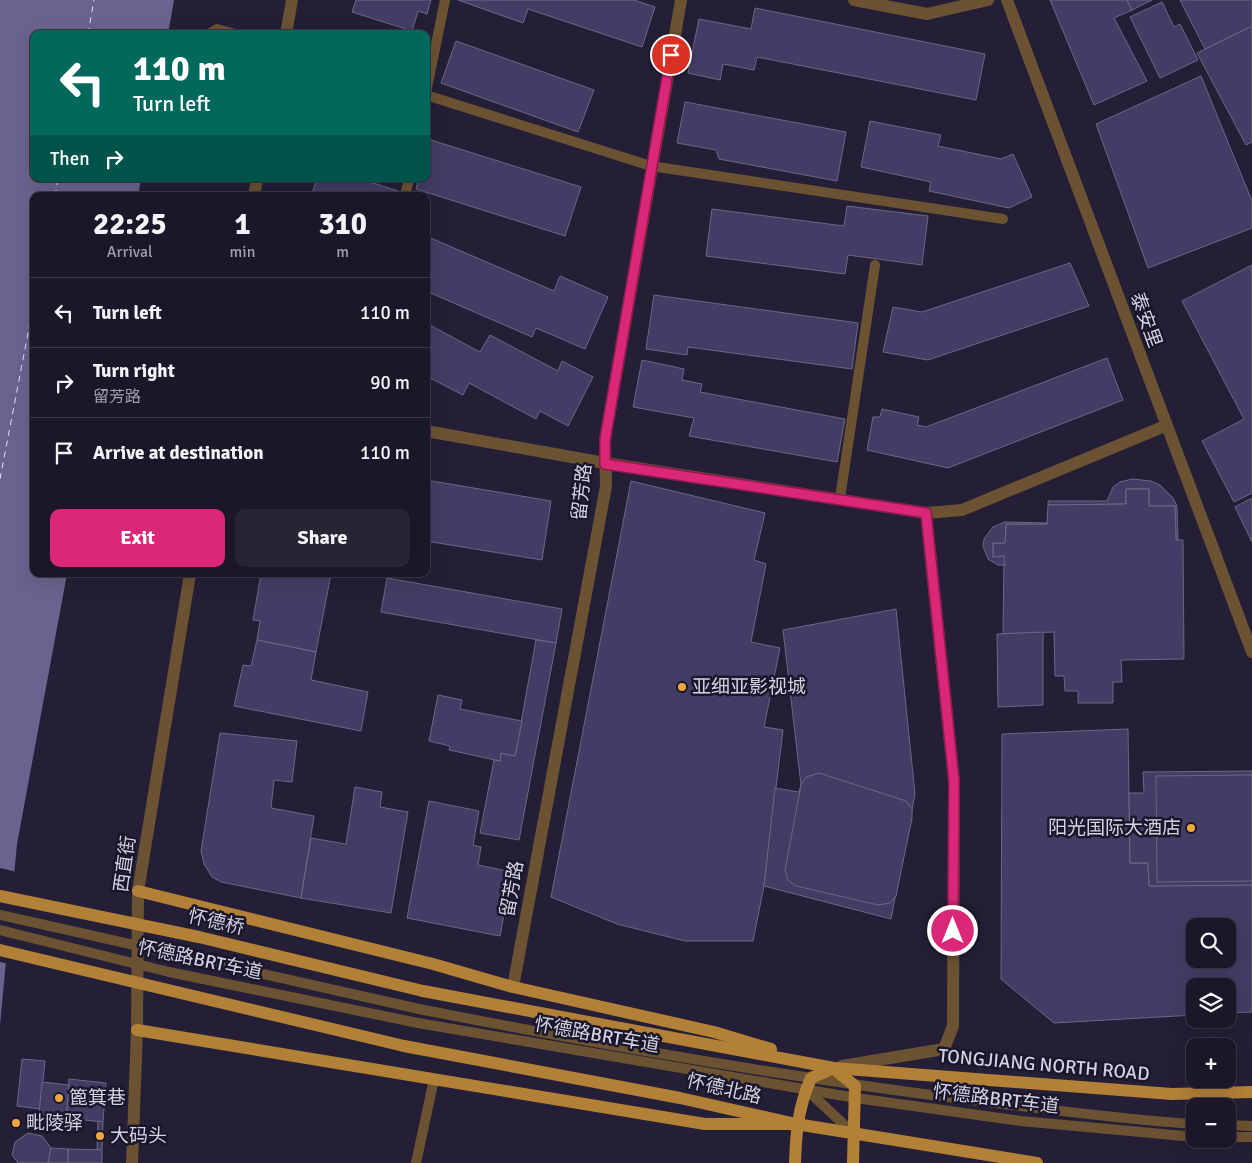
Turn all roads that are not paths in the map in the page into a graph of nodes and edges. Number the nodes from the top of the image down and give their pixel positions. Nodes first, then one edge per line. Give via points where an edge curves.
1 (292, 0) edge
2 (445, 0) edge
3 (681, 0) edge
4 (854, 0) edge
5 (988, 0) edge
6 (1007, 0) edge
7 (287, 30) edge
8 (430, 74) edge
9 (430, 95) edge
10 (651, 166) junction
11 (1004, 219) dead end
12 (875, 265) dead end
13 (1166, 426) junction
14 (430, 432) edge
15 (605, 464) junction
16 (840, 498) junction
17 (926, 513) junction
18 (190, 577) edge
19 (1252, 652) edge
20 (138, 891) junction
21 (0, 896) edge
22 (0, 915) edge
23 (0, 930) edge
24 (0, 950) edge
25 (513, 987) junction
26 (423, 991) joint
27 (138, 1030) junction
28 (834, 1068) junction
29 (434, 1079) junction
30 (809, 1084) junction
31 (856, 1092) junction
32 (1252, 1092) edge
33 (1186, 1123) edge
34 (796, 1124) junction
35 (1236, 1125) edge
36 (1252, 1126) edge
37 (854, 1134) junction
38 (1186, 1137) edge
39 (1236, 1137) edge
40 (1252, 1137) edge
41 (132, 1163) edge
42 (416, 1163) edge
43 (795, 1163) edge
44 (853, 1163) edge
45 (1037, 1163) edge

1 - 7 street
2 - 8 lane
3 - 10 street, 留芳路
4 - 5 street via 927,14
6 - 13 street, 泰安里
9 - 10 lane
10 - 11 lane
10 - 15 street, 留芳路 via 605,440
12 - 16 lane
13 - 17 street via 962,510
13 - 19 street, 泰安里
14 - 15 street
15 - 16 street
15 - 25 street, 留芳路 via 606,486
16 - 17 street
17 - 28 street via 954,781 953,1026 944,1049
18 - 20 street, 西直街
20 - 25 main road
20 - 27 street, 西直街
21 - 26 main road, 怀德桥, bridge via 199,937
22 - 30 lane, 怀德路BRT车道, bridge via 419,1009
23 - 30 lane, 怀德路BRT车道, bridge via 169,972 418,1023
24 - 34 main road, 怀德北路, bridge via 404,1046 680,1098
25 - 28 main road via 714,1032
26 - 28 main road, 怀德北路
27 - 29 main road
27 - 41 street, 西直街
28 - 30 main road
28 - 31 main road
28 - 32 main road, TONGJIANG NORTH ROAD via 1172,1094
29 - 34 main road via 704,1124
29 - 42 lane
30 - 31 lane
30 - 34 main road
30 - 37 lane
31 - 33 lane, 怀德路BRT车道
31 - 37 main road
31 - 38 lane, 怀德路BRT车道 via 1021,1121
34 - 37 main road, 怀德北路
34 - 43 main road
35 - 36 lane
37 - 44 main road
37 - 45 main road, 怀德北路
39 - 40 lane

